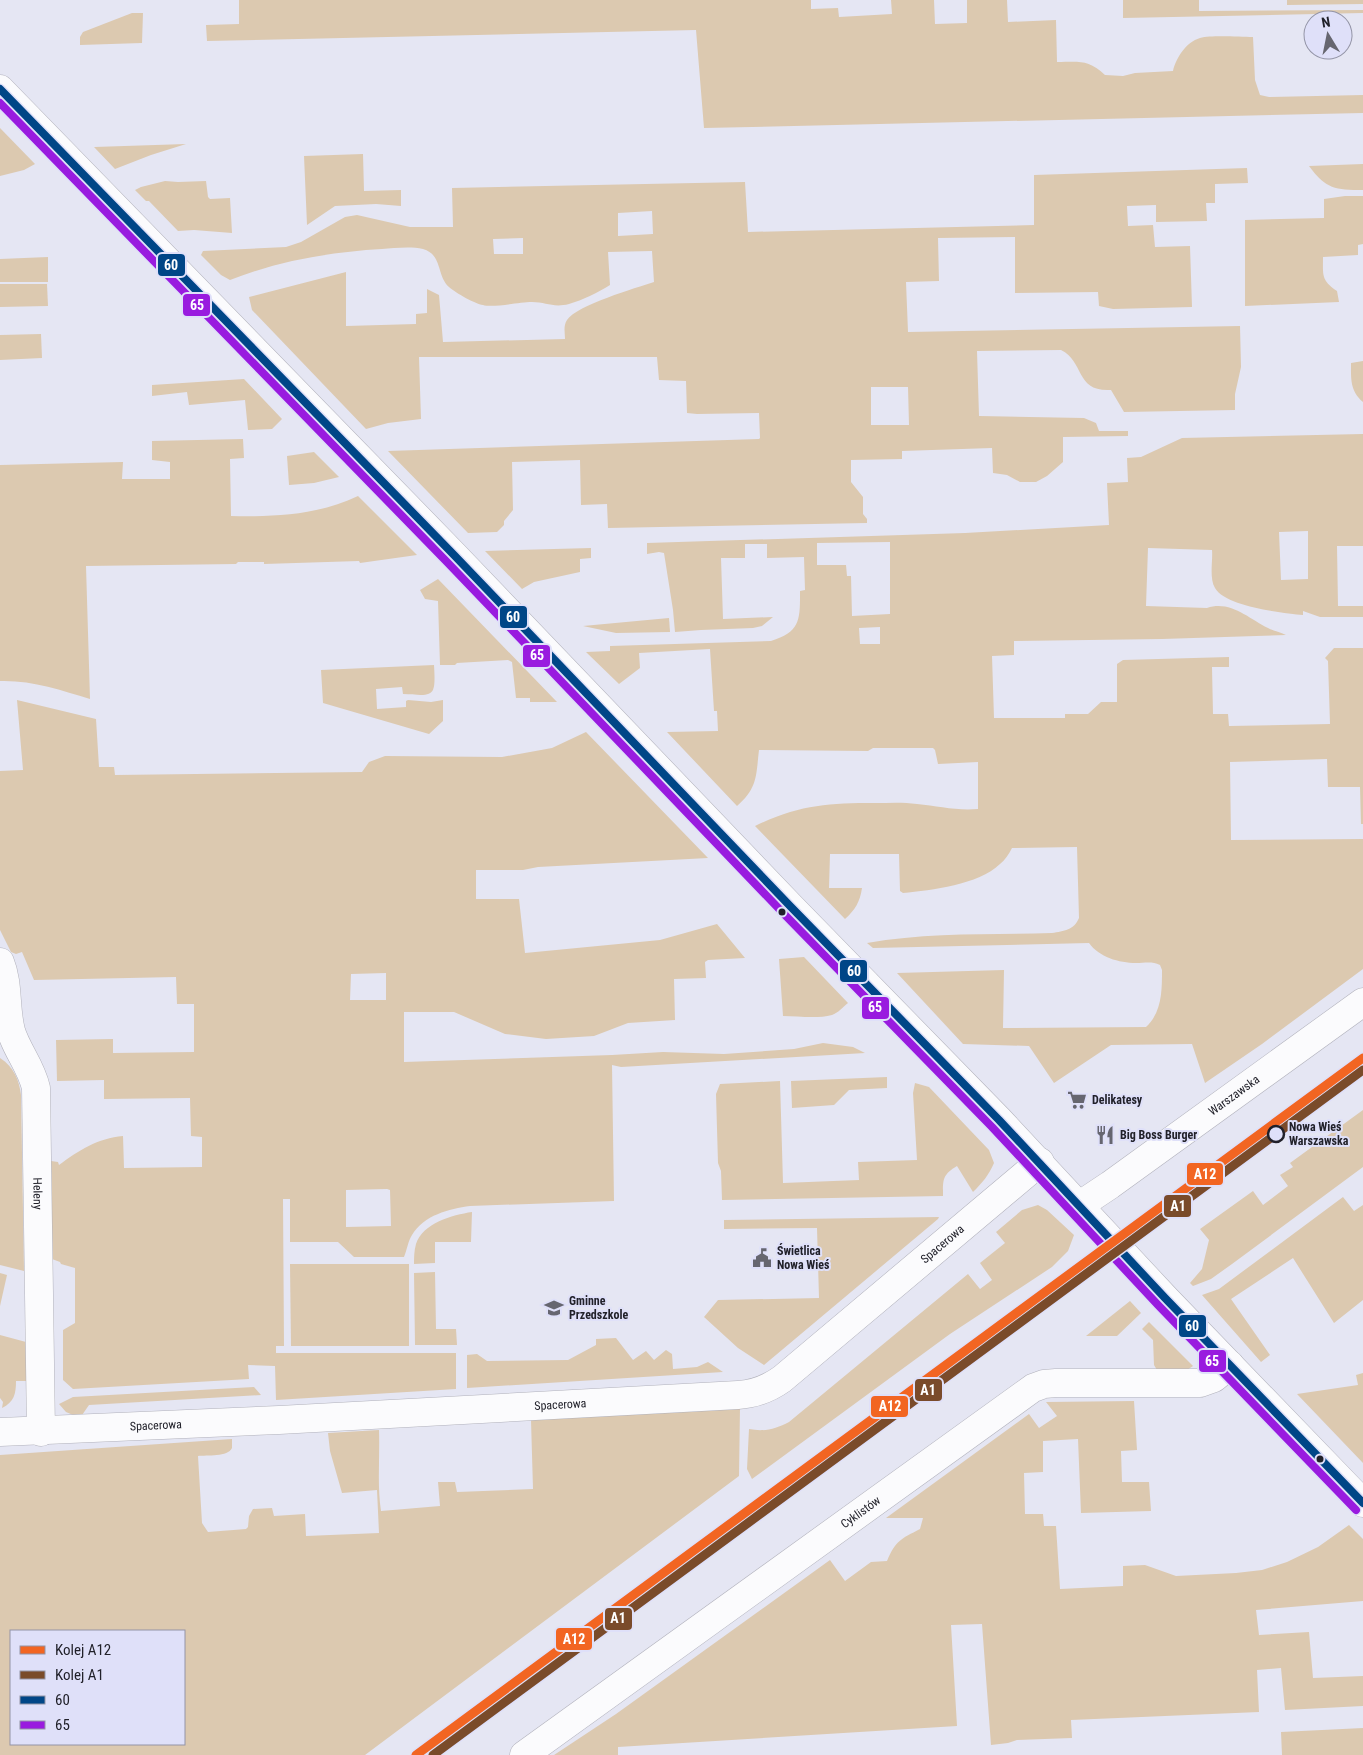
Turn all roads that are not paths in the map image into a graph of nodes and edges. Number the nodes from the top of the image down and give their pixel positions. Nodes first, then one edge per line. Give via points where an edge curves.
1 (0, 89) edge
2 (0, 962) edge
3 (1363, 1002) edge
4 (5, 1030) edge
5 (1040, 1162) junction
6 (1080, 1205) junction
7 (1230, 1365) junction
8 (0, 1432) edge
9 (41, 1432) junction
10 (1363, 1503) edge
11 (524, 1755) edge

1 - 5 street
2 - 4 street, Heleny via 6,981
3 - 6 street, Warszawska
4 - 9 street, Heleny via 31,1071 36,1094
5 - 6 street
5 - 9 street, Spacerowa via 782,1379 757,1392
6 - 7 street
7 - 10 street
7 - 11 street, Cyklistów via 1214,1378 1200,1383 1056,1383 1033,1388
8 - 9 street, Spacerowa

